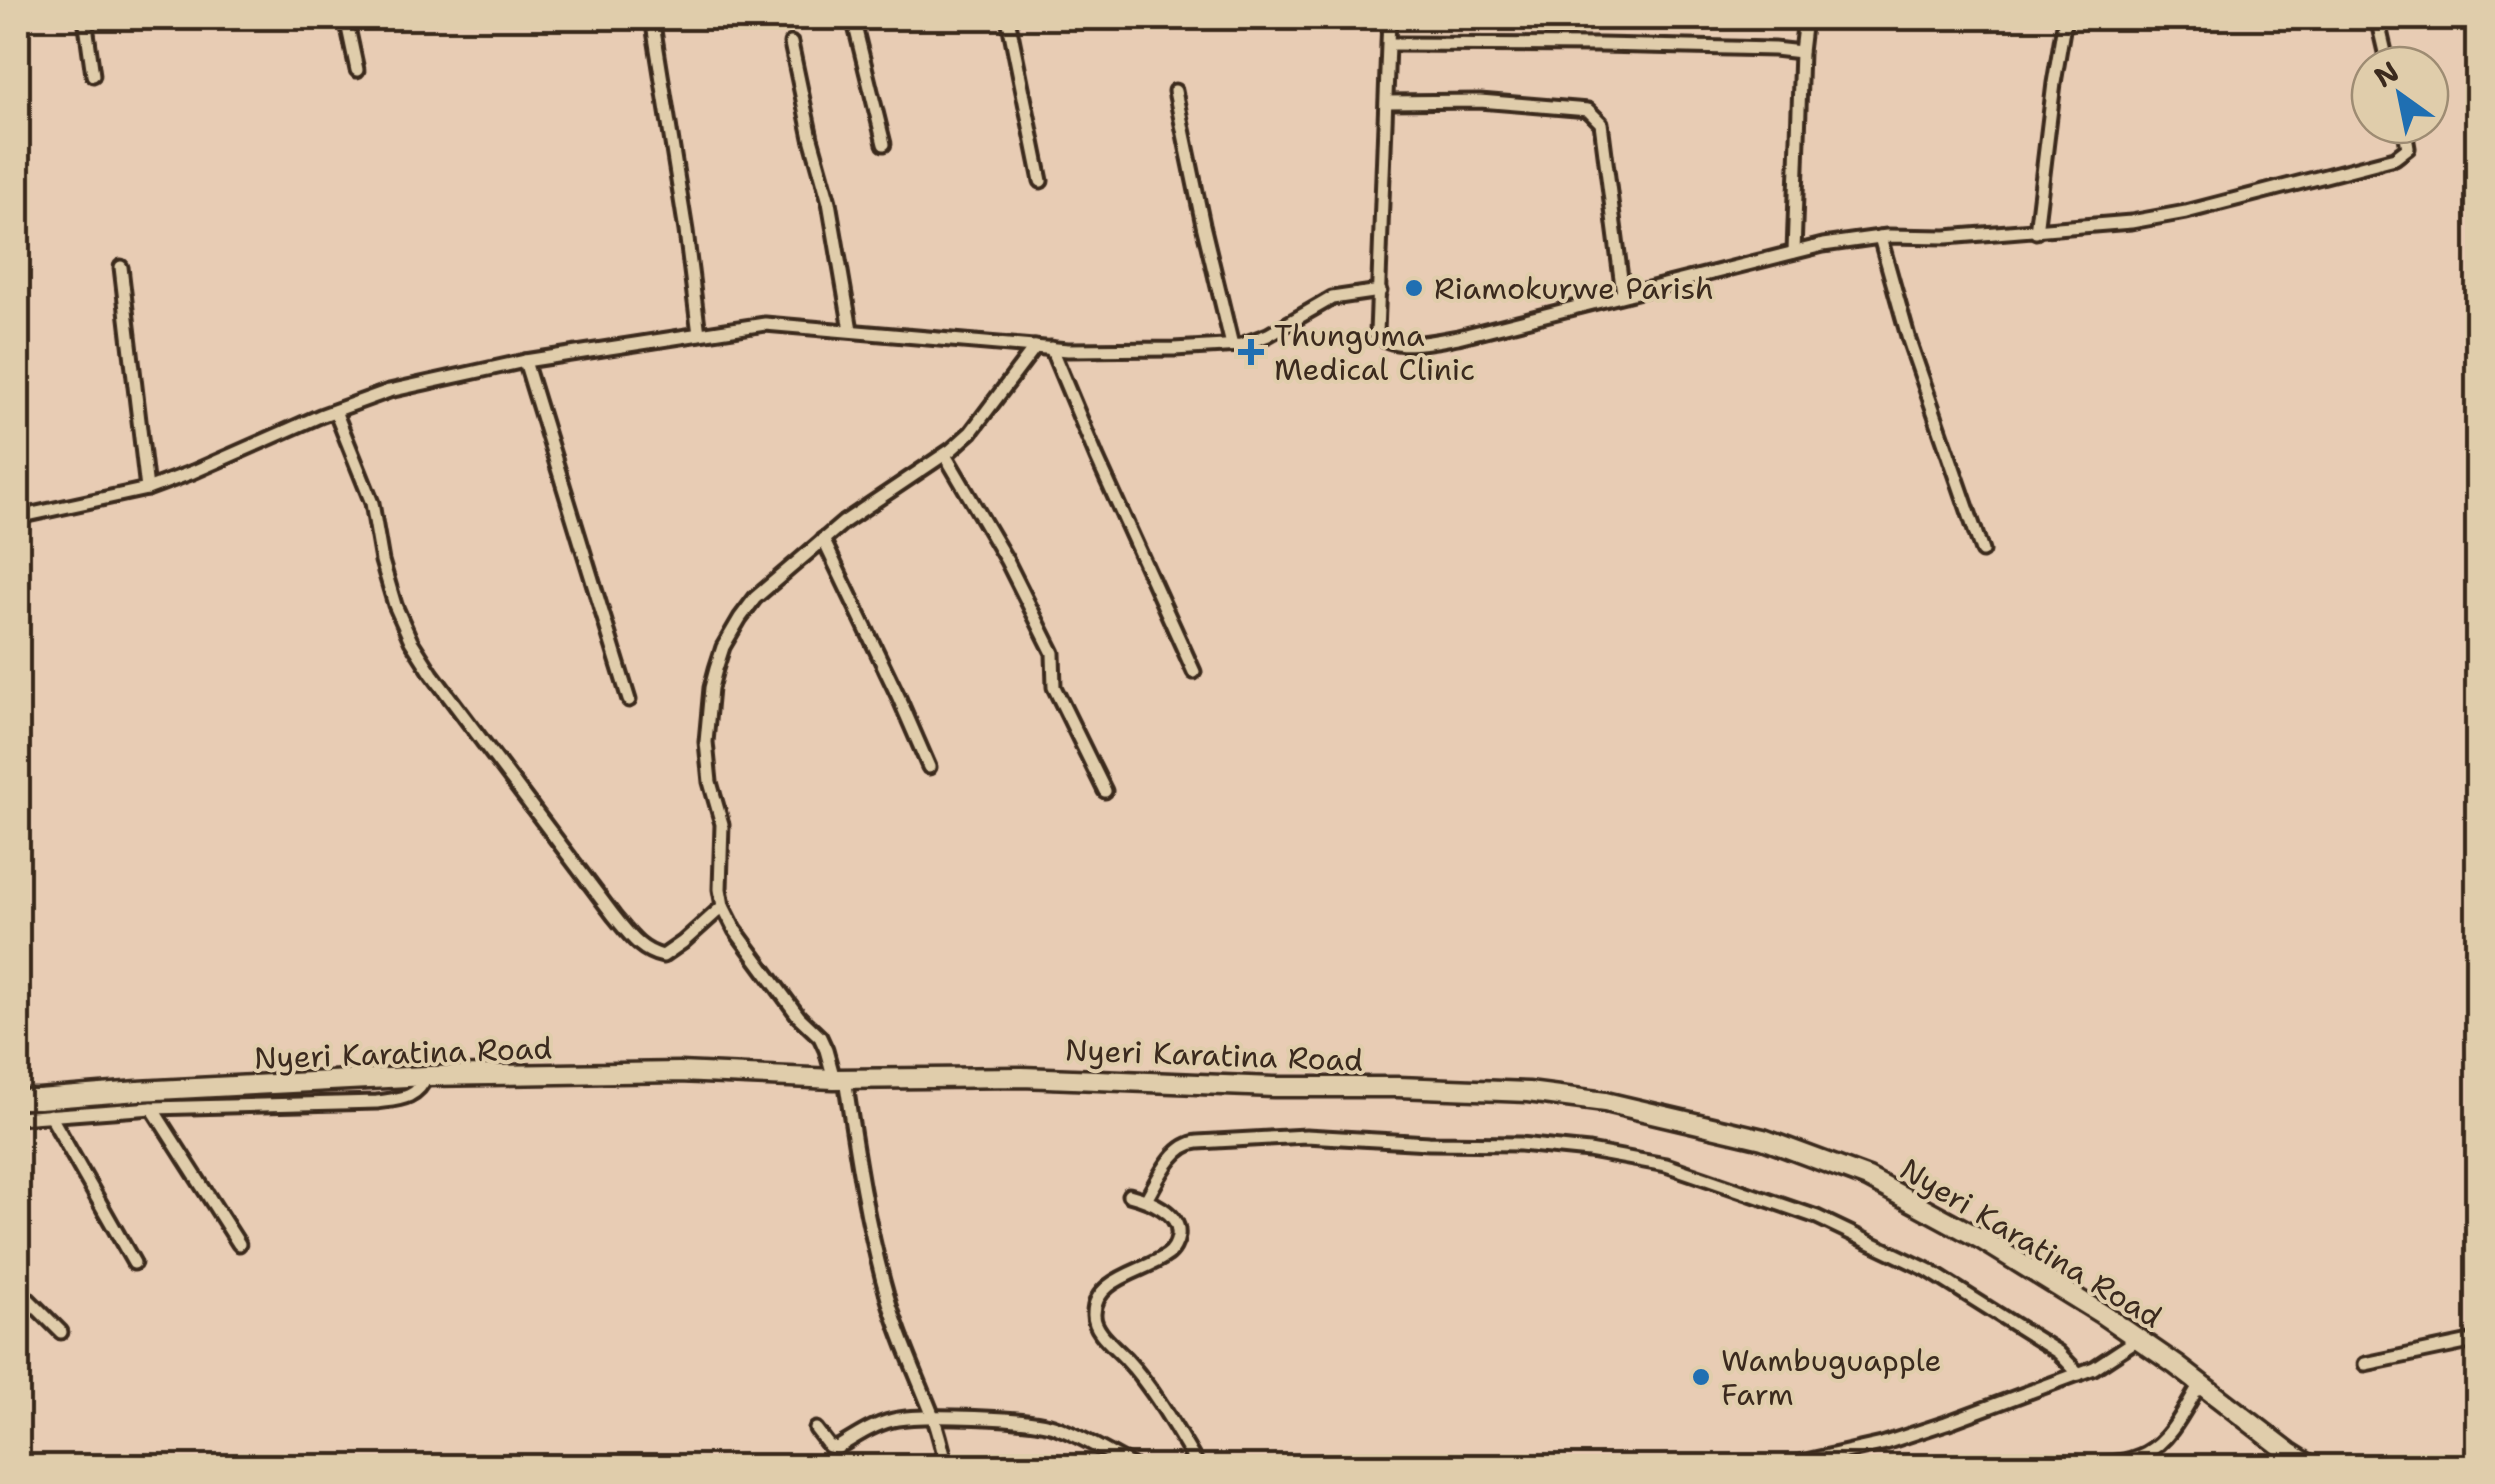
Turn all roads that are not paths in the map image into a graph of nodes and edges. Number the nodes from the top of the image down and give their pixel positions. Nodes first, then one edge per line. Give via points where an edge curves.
1 (85, 18) edge
2 (346, 18) edge
3 (652, 18) edge
4 (853, 18) edge
5 (1008, 18) edge
6 (1389, 18) edge
7 (1805, 18) edge
8 (2066, 18) edge
9 (2376, 18) edge
10 (791, 44) dead end
11 (1389, 44) junction
12 (2383, 45) edge
13 (1801, 52) junction
14 (357, 70) dead end
15 (93, 76) dead end
16 (1175, 91) dead end
17 (1386, 102) junction
18 (884, 144) dead end
19 (2407, 145) edge
20 (1042, 181) dead end
21 (2036, 232) junction
22 (1880, 237) junction
23 (1794, 252) junction
24 (121, 267) dead end
25 (1380, 291) junction
26 (1622, 294) junction
27 (851, 330) junction
28 (699, 334) junction
29 (1232, 345) junction
30 (1034, 348) junction
31 (1050, 348) junction
32 (525, 362) junction
33 (335, 411) junction
34 (945, 455) junction
35 (147, 490) junction
36 (18, 516) edge
37 (823, 540) junction
38 (1982, 550) dead end
39 (1194, 672) dead end
40 (629, 700) dead end
41 (929, 767) dead end
42 (1105, 791) dead end
43 (722, 906) junction
44 (426, 1076) junction
45 (840, 1078) junction
46 (18, 1098) edge
47 (152, 1108) junction
48 (50, 1115) junction
49 (18, 1118) edge
50 (1129, 1195) dead end
51 (1146, 1200) junction
52 (239, 1244) dead end
53 (134, 1263) dead end
54 (18, 1289) edge
55 (61, 1332) dead end
56 (2478, 1336) edge
57 (2138, 1338) junction
58 (2365, 1364) dead end
59 (2079, 1374) junction
60 (2200, 1384) junction
61 (934, 1418) junction
62 (816, 1429) dead end
63 (947, 1466) edge
64 (1133, 1466) edge
65 (1198, 1466) edge
66 (1783, 1466) edge
67 (2067, 1466) edge
68 (2311, 1466) edge

1 - 15 street
2 - 14 street
3 - 28 street
4 - 18 street
5 - 20 street
6 - 11 street
7 - 13 street
8 - 21 street
9 - 12 street
10 - 27 street
11 - 13 street
11 - 17 street
13 - 23 street
16 - 29 street
17 - 25 street
17 - 26 street via 1588,110 1601,124
19 - 21 street via 2395,158 2186,212
21 - 22 street
22 - 23 street
22 - 38 street
23 - 26 street
24 - 35 street
25 - 26 street via 1377,333 1382,340 1411,344
25 - 29 street via 1332,298 1268,335
27 - 28 street via 766,324
27 - 30 street
28 - 32 street
29 - 31 street
30 - 31 street
30 - 34 street via 971,432
31 - 39 street
32 - 33 street
32 - 40 street
33 - 35 street
33 - 43 street via 372,503 395,606 412,641 614,916 637,944 663,956
34 - 37 street
34 - 42 street via 1053,654 1054,688
35 - 36 street
37 - 41 street
37 - 43 street via 755,598 723,647 711,688 706,742 722,824
43 - 45 street via 820,1037
44 - 45 highway, Nyeri Karatina Road via 679,1072
44 - 46 highway, Nyeri Karatina Road
44 - 47 street via 404,1099
45 - 57 highway, Nyeri Karatina Road via 1398,1086 1605,1102 1764,1139 1868,1178 1981,1239
45 - 61 street via 874,1244 906,1353
47 - 48 street
47 - 52 street
48 - 49 street
48 - 53 street
50 - 51 street
51 - 59 street via 1188,1142 1306,1136 1589,1150 1666,1165 1817,1217 1928,1270 2058,1352
51 - 65 street via 1176,1222 1177,1244 1106,1288 1094,1316
54 - 55 street
56 - 58 street
57 - 59 street
57 - 60 highway, Nyeri Karatina Road
59 - 66 street via 1882,1444
60 - 67 street via 2168,1435 2147,1453
60 - 68 highway, Nyeri Karatina Road
61 - 62 street via 893,1420 837,1448
61 - 63 street
61 - 64 street via 1054,1426

